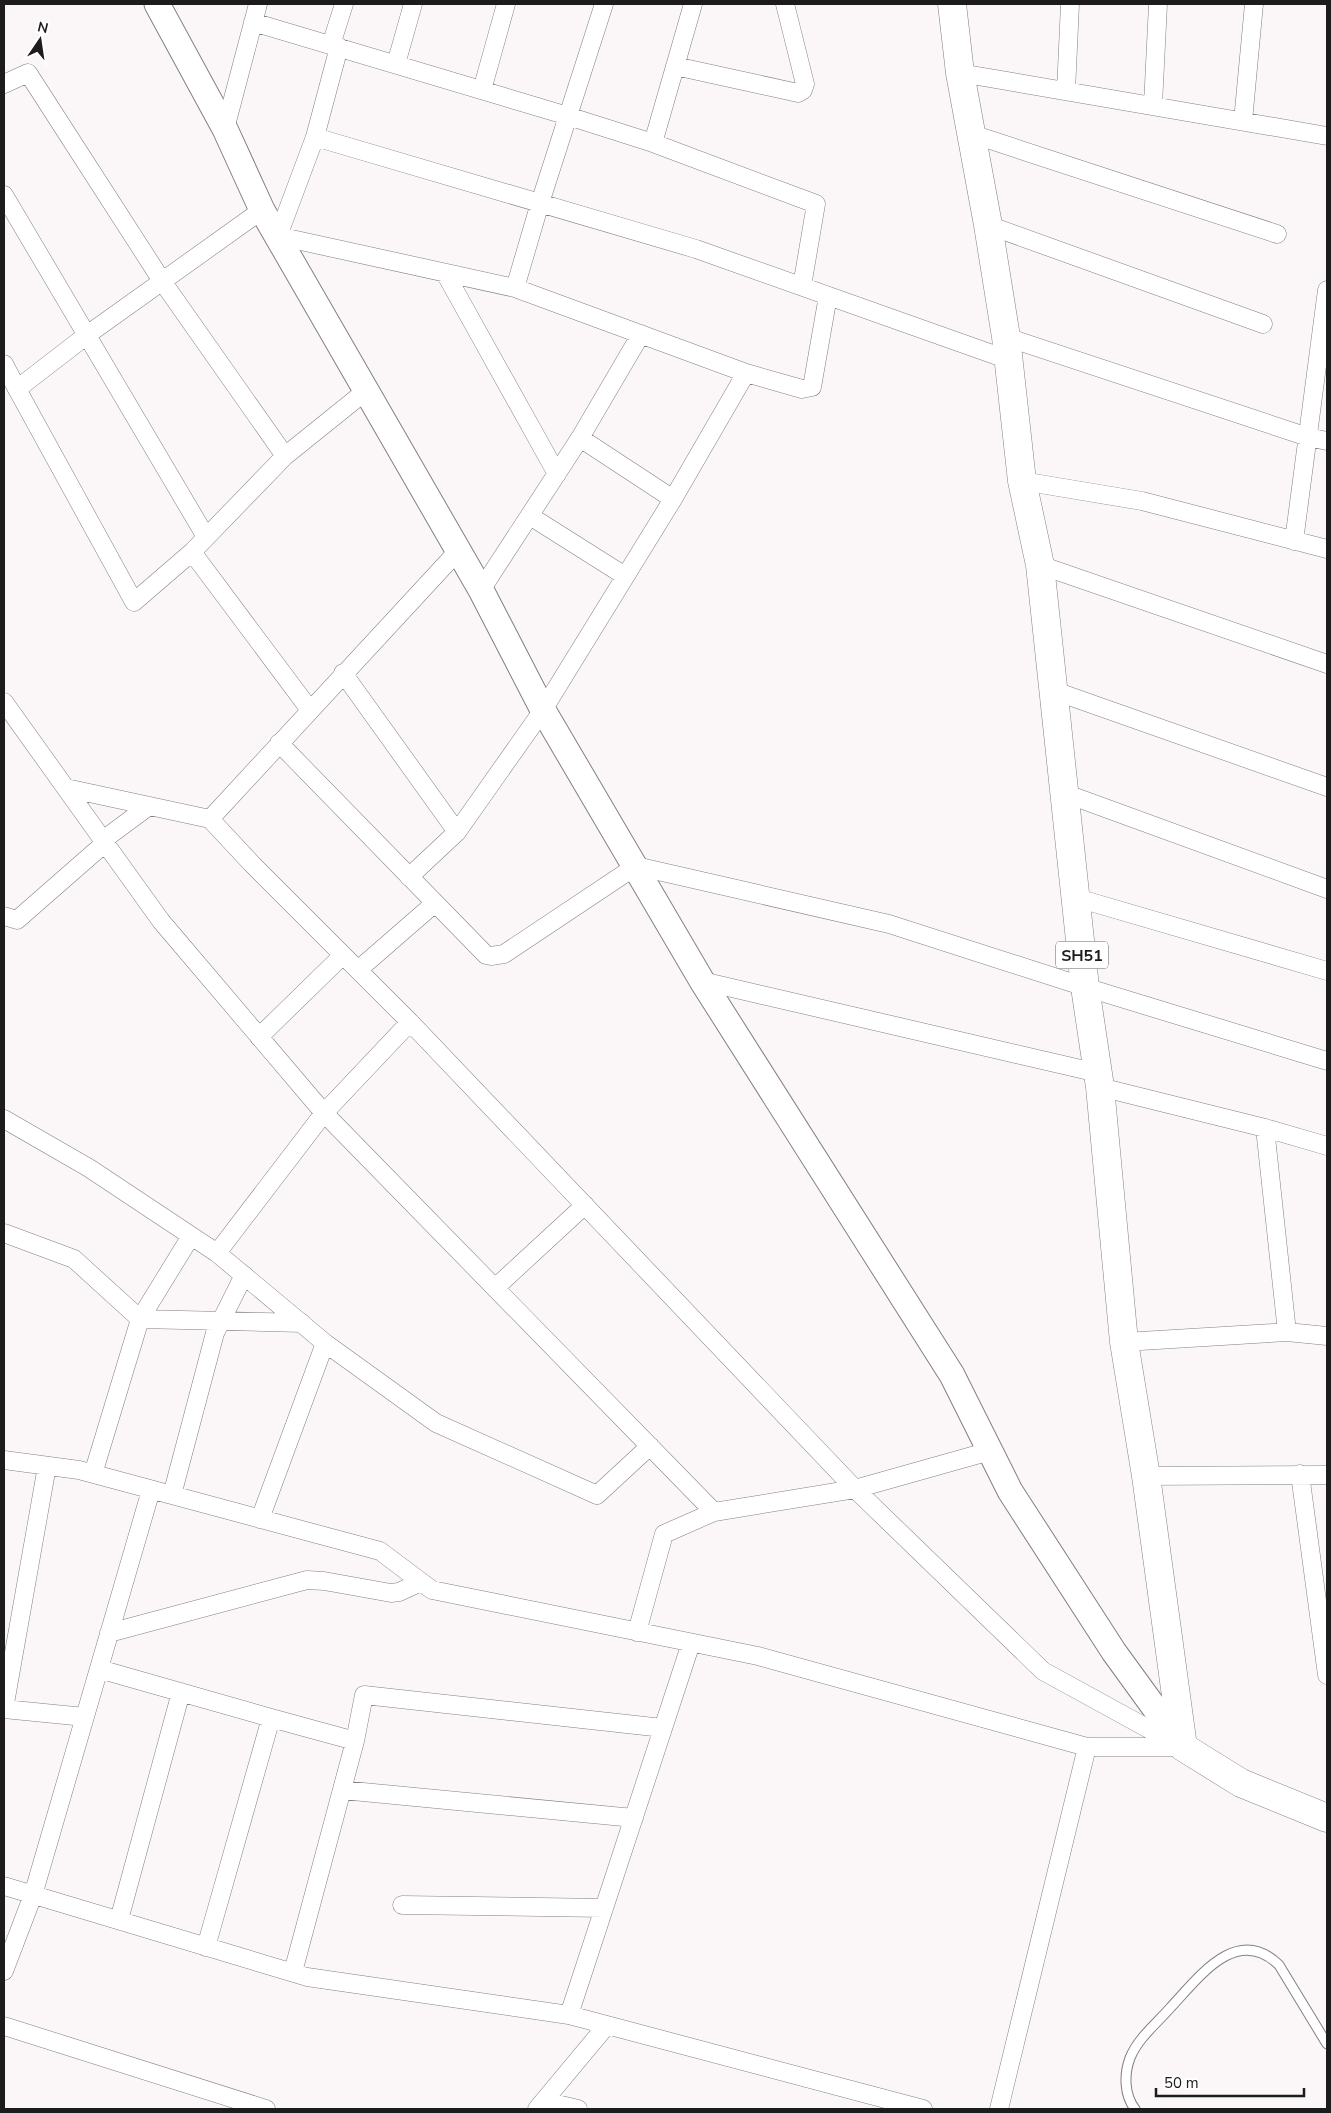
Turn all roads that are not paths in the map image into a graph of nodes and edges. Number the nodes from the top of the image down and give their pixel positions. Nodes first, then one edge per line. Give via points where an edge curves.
1 (258, 4) edge
2 (344, 4) edge
3 (413, 4) edge
4 (506, 4) edge
5 (604, 4) edge
6 (693, 4) edge
7 (785, 4) edge
8 (952, 4) edge
9 (1070, 4) edge
10 (1158, 4) edge
11 (1254, 4) edge
12 (162, 7) edge
13 (253, 22) junction
14 (335, 46) junction
15 (396, 64) junction
16 (675, 66) junction
17 (960, 73) junction
18 (4, 84) edge
19 (482, 90) junction
20 (1066, 91) junction
21 (1153, 105) junction
22 (568, 116) junction
23 (1243, 121) junction
24 (225, 129) junction
25 (972, 134) junction
26 (315, 136) junction
27 (1327, 136) edge
28 (653, 143) junction
29 (4, 195) edge
30 (540, 203) junction
31 (262, 210) junction
32 (988, 225) junction
33 (1277, 234) dead end
34 (278, 236) junction
35 (445, 273) junction
36 (162, 281) junction
37 (802, 286) junction
38 (515, 288) junction
39 (1327, 290) edge
40 (828, 296) junction
41 (1263, 324) dead end
42 (641, 334) junction
43 (87, 335) junction
44 (1008, 348) junction
45 (4, 364) edge
46 (746, 373) junction
47 (17, 389) junction
48 (367, 390) junction
49 (1308, 437) junction
50 (580, 438) junction
51 (1327, 441) edge
52 (285, 456) junction
53 (557, 474) junction
54 (1022, 481) junction
55 (672, 499) junction
56 (530, 516) junction
57 (206, 537) junction
58 (1294, 541) junction
59 (1327, 549) edge
60 (192, 552) junction
61 (457, 552) junction
62 (1040, 565) junction
63 (625, 576) junction
64 (481, 590) junction
65 (1327, 664) edge
66 (343, 673) junction
67 (1052, 690) junction
68 (4, 702) edge
69 (310, 710) junction
70 (543, 710) junction
71 (279, 743) junction
72 (1327, 787) edge
73 (66, 788) junction
74 (1064, 793) junction
75 (149, 806) junction
76 (210, 819) junction
77 (457, 832) junction
78 (104, 841) junction
79 (636, 866) junction
80 (409, 877) junction
81 (1327, 889) edge
82 (1076, 898) junction
83 (434, 903) junction
84 (4, 916) edge
85 (343, 955) junction
86 (358, 970) junction
87 (1327, 971) edge
88 (702, 981) junction
89 (1086, 987) junction
90 (410, 1022) junction
91 (259, 1037) junction
92 (1327, 1061) edge
93 (1099, 1080) junction
94 (324, 1113) junction
95 (4, 1119) edge
96 (1265, 1128) junction
97 (1327, 1146) edge
98 (585, 1205) junction
99 (4, 1233) edge
100 (191, 1236) junction
101 (217, 1253) junction
102 (244, 1275) junction
103 (495, 1288) junction
104 (140, 1319) junction
105 (220, 1321) junction
106 (302, 1324) junction
107 (1288, 1332) junction
108 (1327, 1336) edge
109 (1124, 1342) junction
110 (325, 1343) junction
111 (650, 1446) junction
112 (990, 1451) junction
113 (4, 1460) edge
114 (47, 1466) junction
115 (93, 1474) junction
116 (1300, 1474) junction
117 (1327, 1475) edge
118 (1146, 1476) junction
119 (855, 1489) junction
120 (151, 1490) junction
121 (172, 1495) junction
122 (714, 1512) junction
123 (260, 1519) junction
124 (421, 1582) junction
125 (637, 1632) junction
126 (109, 1633) junction
127 (691, 1643) junction
128 (1327, 1668) edge
129 (99, 1669) junction
130 (181, 1692) junction
131 (4, 1709) edge
132 (85, 1717) junction
133 (271, 1718) junction
134 (663, 1728) junction
135 (355, 1741) junction
136 (1087, 1747) junction
137 (1183, 1747) junction
138 (342, 1790) junction
139 (634, 1818) junction
140 (1327, 1818) edge
141 (4, 1886) edge
142 (33, 1895) junction
143 (402, 1905) dead end
144 (604, 1908) junction
145 (119, 1920) junction
146 (206, 1946) junction
147 (4, 1971) edge
148 (293, 1972) junction
149 (569, 2015) junction
150 (607, 2025) junction
151 (4, 2026) edge
152 (1327, 2044) edge
153 (541, 2105) edge
154 (266, 2109) edge
155 (578, 2109) edge
156 (923, 2109) edge
157 (999, 2109) edge
158 (1135, 2109) edge

1 - 13 street
2 - 14 street
3 - 15 street
4 - 19 street
5 - 22 street
6 - 16 street
7 - 16 street via 804,76 803,90 798,93
8 - 17 main road, SH51
9 - 20 street
10 - 21 street
11 - 23 street
12 - 24 street
13 - 14 street
13 - 24 street
14 - 15 street
14 - 26 street
15 - 19 street
16 - 28 street
17 - 20 street
17 - 25 main road, SH51
18 - 36 street via 28,73
19 - 22 street
20 - 21 street
21 - 23 street
22 - 28 street
22 - 30 street
23 - 27 street
24 - 31 street
25 - 32 main road, SH51
25 - 33 street
26 - 30 street
26 - 34 street
28 - 37 street via 816,204
29 - 43 street
30 - 37 street via 696,249
30 - 38 street
31 - 34 street
31 - 36 street
32 - 41 street
32 - 44 main road, SH51
34 - 35 street
34 - 48 street
35 - 38 street
35 - 53 street
36 - 43 street
36 - 52 street
37 - 40 street
38 - 42 street
39 - 49 street
40 - 44 street
40 - 46 street via 812,387 802,389
42 - 46 street
42 - 50 street
43 - 47 street
43 - 57 street
44 - 49 street
44 - 54 main road, SH51
45 - 47 street
46 - 55 street
47 - 60 street via 134,602
48 - 52 street
48 - 61 street
49 - 51 street
49 - 58 street
50 - 53 street
50 - 55 street
52 - 57 street
53 - 56 street
54 - 58 street via 1142,501
54 - 62 main road, SH51
55 - 63 street
56 - 63 street
56 - 64 street
57 - 60 street
58 - 59 street
60 - 69 street
61 - 64 street
61 - 66 street
62 - 65 street
62 - 67 main road, SH51
63 - 70 street
64 - 70 street
66 - 69 street
66 - 77 street
67 - 72 street
67 - 74 main road, SH51
68 - 73 street
69 - 71 street
70 - 77 street
70 - 79 street
71 - 76 street
71 - 80 street
73 - 75 street
73 - 78 street
74 - 81 street
74 - 82 main road, SH51
75 - 76 street
75 - 78 street
76 - 85 street
77 - 80 street
78 - 84 street via 17,920
78 - 91 street via 161,921
79 - 83 street via 498,956 482,952
79 - 88 street
79 - 89 street via 888,924
80 - 83 street
82 - 87 street
82 - 89 main road, SH51
83 - 86 street
85 - 86 street
85 - 91 street
86 - 90 street
88 - 93 street
88 - 112 street via 952,1375
89 - 92 street
89 - 93 main road, SH51
90 - 94 street
90 - 98 street
91 - 94 street
93 - 96 street
93 - 109 main road, SH51
94 - 101 street
94 - 103 street
95 - 100 street via 89,1168
96 - 97 street
96 - 107 street
98 - 103 street
98 - 119 street
99 - 104 street via 74,1259
100 - 101 street
100 - 104 street
101 - 102 street
102 - 105 street
102 - 106 street
103 - 111 street
104 - 105 street
104 - 115 street
105 - 106 street
105 - 121 street via 211,1344
106 - 110 street
107 - 108 street
107 - 109 street
109 - 118 main road, SH51
110 - 111 street via 436,1423 597,1495
110 - 123 street
111 - 122 street
112 - 119 street
112 - 137 street via 1010,1491 1074,1592
113 - 114 street
114 - 115 street
114 - 131 street
115 - 120 street
116 - 117 street
116 - 118 street
116 - 128 street
118 - 137 main road, SH51
119 - 122 street
119 - 137 street via 1043,1671
120 - 121 street
120 - 126 street
121 - 123 street
122 - 125 street via 664,1534
123 - 124 street via 380,1551
124 - 125 street via 432,1590
124 - 126 street via 391,1593 307,1580
125 - 127 street
126 - 129 street
127 - 134 street
127 - 136 street via 758,1656
129 - 130 street
129 - 132 street
130 - 133 street
130 - 145 street
131 - 132 street
132 - 142 street
133 - 135 street
133 - 146 street
134 - 135 street via 364,1695
134 - 139 street
135 - 138 street
136 - 137 street
136 - 157 street
137 - 140 main road via 1241,1783
138 - 139 street
138 - 148 street
139 - 144 street
141 - 142 street
142 - 145 street
142 - 147 street
143 - 144 street
144 - 149 street
145 - 146 street
146 - 148 street
148 - 149 street via 307,1977
149 - 150 street
150 - 153 street
150 - 156 street
151 - 154 street
152 - 158 lane via 1279,1965 1269,1955 1247,1951 1232,1953 1218,1959 1204,1971 1138,2043 1126,2076 1127,2092
153 - 155 street

